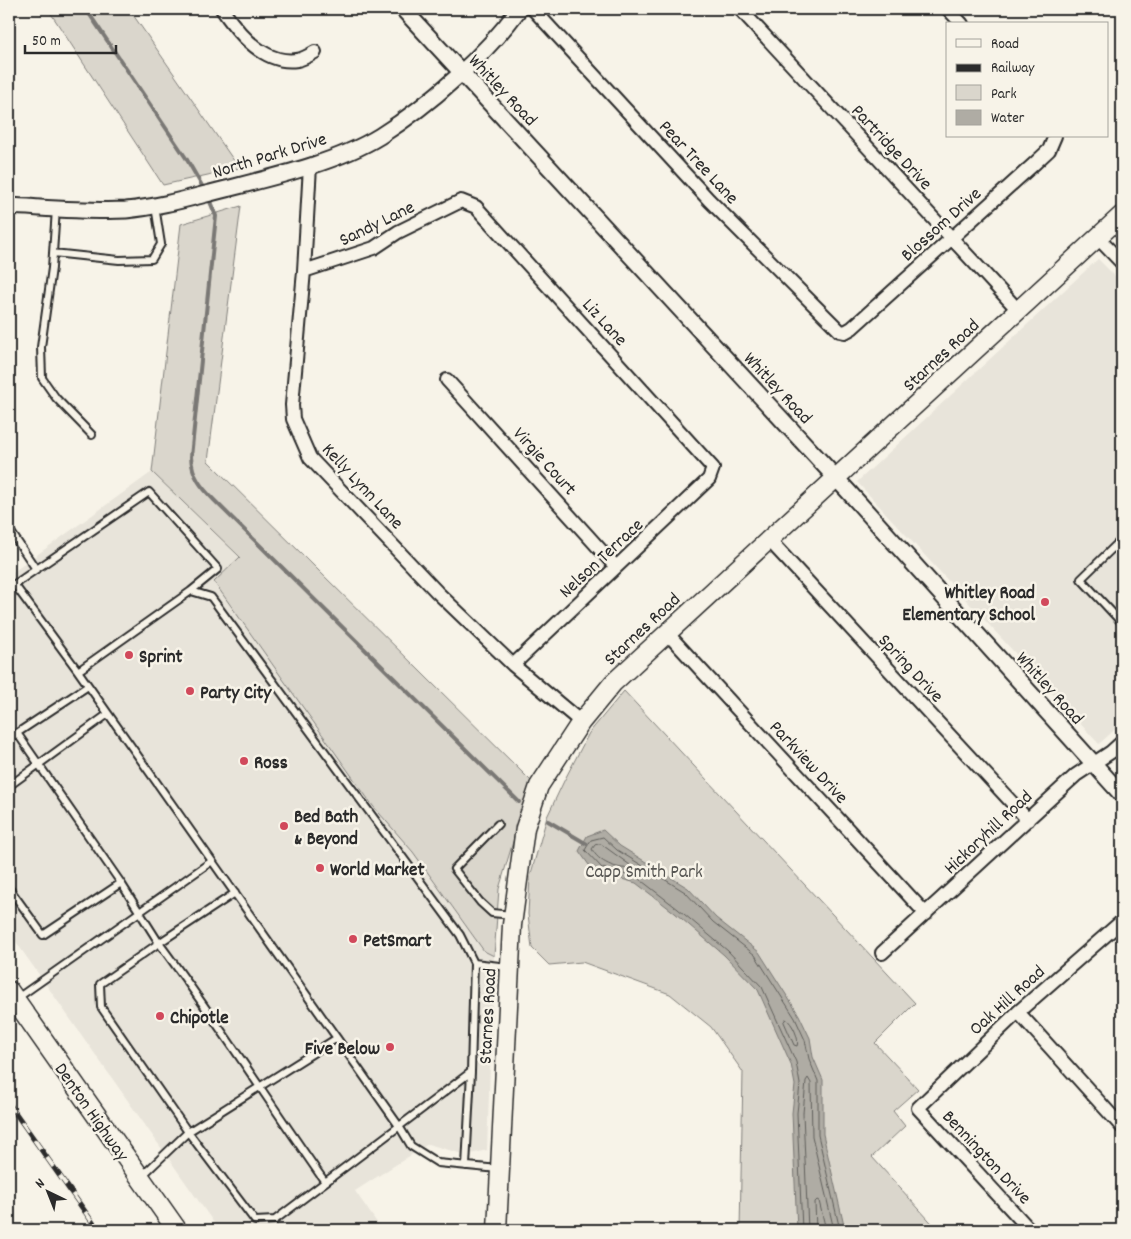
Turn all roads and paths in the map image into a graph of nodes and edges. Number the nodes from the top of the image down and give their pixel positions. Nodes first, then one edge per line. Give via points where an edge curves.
1 (222, 9) edge
2 (403, 9) edge
3 (519, 9) edge
4 (533, 9) edge
5 (740, 9) edge
6 (948, 9) edge
7 (960, 22) edge
8 (315, 52) dead end
9 (461, 71) junction
10 (1055, 138) edge
11 (310, 166) junction
12 (462, 201) joint
13 (9, 206) edge
14 (155, 206) junction
15 (56, 208) junction
16 (1122, 215) edge
17 (951, 238) junction
18 (1098, 238) junction
19 (53, 253) junction
20 (1122, 263) edge
21 (304, 271) junction
22 (1018, 310) junction
23 (845, 332) joint
24 (447, 380) dead end
25 (92, 435) dead end
26 (712, 476) joint
27 (836, 478) junction
28 (9, 529) edge
29 (1122, 539) edge
30 (769, 540) junction
31 (616, 567) junction
32 (36, 570) junction
33 (12, 586) edge
34 (191, 591) junction
35 (1122, 623) edge
36 (667, 633) junction
37 (513, 665) junction
38 (78, 670) junction
39 (88, 686) junction
40 (108, 714) junction
41 (581, 722) junction
42 (17, 733) junction
43 (9, 739) edge
44 (1122, 742) edge
45 (1093, 763) junction
46 (38, 764) junction
47 (9, 786) edge
48 (1122, 795) edge
49 (1028, 820) junction
50 (498, 824) dead end
51 (212, 861) junction
52 (121, 883) junction
53 (9, 888) edge
54 (235, 893) junction
55 (138, 913) junction
56 (926, 914) junction
57 (513, 916) junction
58 (1122, 922) edge
59 (158, 943) junction
60 (882, 953) dead end
61 (474, 963) junction
62 (510, 967) junction
63 (12, 996) edge
64 (1018, 1012) junction
65 (337, 1038) junction
66 (471, 1072) junction
67 (259, 1087) junction
68 (918, 1108) joint
69 (399, 1126) junction
70 (1122, 1127) edge
71 (188, 1132) junction
72 (466, 1166) junction
73 (500, 1170) junction
74 (140, 1178) junction
75 (325, 1182) junction
76 (177, 1230) edge
77 (497, 1230) edge
78 (1030, 1230) edge

1 - 8 street via 260,51 284,61 299,60
2 - 9 street, Whitley Road
3 - 9 street, North Park Drive
4 - 23 street, Pear Tree Lane via 709,200 840,331
5 - 17 street, Partridge Drive
6 - 7 street
9 - 11 street, North Park Drive via 379,137
9 - 27 street, Whitley Road
10 - 17 street, Blossom Drive via 1034,164
11 - 14 street, North Park Drive
11 - 21 street, Kelly Lynn Lane
12 - 21 street, Sandy Lane via 398,232 374,248
12 - 26 street, Liz Lane via 476,207 708,461 713,468
13 - 15 street, North Park Drive
14 - 15 street, North Park Drive via 125,210
14 - 19 lane via 161,244 152,259 119,260
15 - 19 lane
16 - 18 main road, Starnes Road
17 - 22 street, Partridge Drive
17 - 23 street, Blossom Drive
18 - 20 street
18 - 22 main road, Starnes Road
19 - 25 lane via 40,347 42,378 56,398
21 - 37 street, Kelly Lynn Lane via 292,405 293,420 310,458 437,592
22 - 27 main road, Starnes Road
24 - 31 street, Virgie Court
26 - 31 street, Nelson Terrace
27 - 30 main road, Starnes Road
27 - 45 street, Whitley Road
28 - 32 lane
29 - 35 lane via 1081,579
30 - 36 main road, Starnes Road
30 - 49 street, Spring Drive
31 - 37 street, Nelson Terrace
32 - 33 lane
32 - 34 lane via 149,492 218,569
33 - 38 lane
34 - 38 lane
34 - 61 lane via 212,597 460,935
36 - 41 main road, Starnes Road via 613,683
36 - 56 street, Parkview Drive
37 - 41 street, Kelly Lynn Lane
38 - 39 lane
39 - 40 lane
39 - 42 lane
40 - 46 lane
40 - 51 lane
41 - 57 main road, Starnes Road via 539,786 532,804 525,828
42 - 43 lane
42 - 46 lane
44 - 45 street, Hickoryhill Road
45 - 48 street, Whitley Road
45 - 49 street, Hickoryhill Road
46 - 47 lane
46 - 52 lane
49 - 56 street, Hickoryhill Road
50 - 57 lane via 454,869 492,913
51 - 54 lane
51 - 55 lane
52 - 53 lane via 43,935
52 - 55 lane
54 - 59 lane
54 - 65 lane
55 - 59 lane
55 - 63 lane
56 - 60 street, Hickoryhill Road
57 - 62 main road, Starnes Road
58 - 64 street, Oak Hill Road
59 - 67 lane via 240,1055
59 - 71 lane via 100,984 101,1007
61 - 62 lane
61 - 66 lane
62 - 73 main road, Starnes Road
63 - 74 main road, Denton Highway
64 - 68 street, Oak Hill Road
64 - 70 street
65 - 67 lane
65 - 69 lane
66 - 69 lane
66 - 72 lane
67 - 71 lane
67 - 75 lane
68 - 78 street, Bennington Drive
69 - 72 lane via 411,1146 438,1162
69 - 75 lane
71 - 74 lane
71 - 75 lane via 255,1221 275,1220
72 - 73 lane
73 - 77 main road, Starnes Road
74 - 76 main road, Denton Highway

